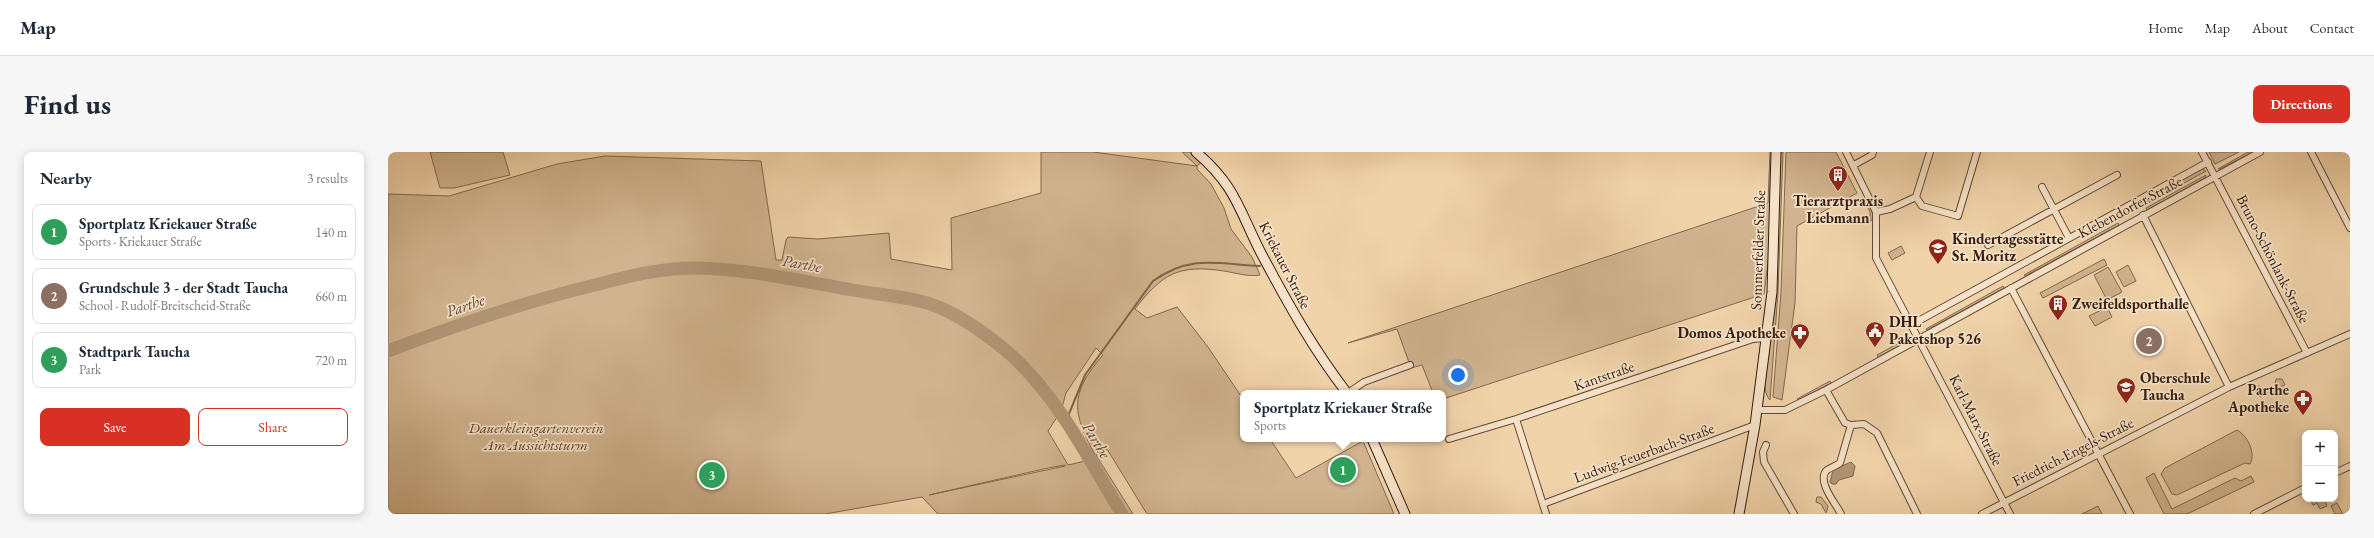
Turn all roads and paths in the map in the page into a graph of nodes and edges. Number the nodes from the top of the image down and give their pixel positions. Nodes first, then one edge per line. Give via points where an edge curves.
1 (1196, 152) edge
2 (1776, 152) edge
3 (1846, 152) edge
4 (1873, 152) edge
5 (1930, 152) edge
6 (1977, 152) edge
7 (2202, 152) edge
8 (2260, 152) edge
9 (2311, 152) edge
10 (2208, 162) junction
11 (1854, 165) junction
12 (2117, 175) dead end
13 (2216, 176) junction
14 (2042, 187) dead end
15 (1916, 197) junction
16 (2054, 210) junction
17 (1876, 212) junction
18 (2143, 215) junction
19 (2350, 228) edge
20 (2069, 238) junction
21 (1988, 245) dead end
22 (2011, 288) junction
23 (1911, 325) junction
24 (2350, 334) edge
25 (1767, 338) junction
26 (1918, 339) junction
27 (2307, 353) junction
28 (1410, 365) dead end
29 (2229, 387) junction
30 (1345, 390) edge
31 (1352, 390) edge
32 (1826, 390) junction
33 (1757, 410) junction
34 (1516, 419) junction
35 (1755, 425) junction
36 (1851, 425) junction
37 (1450, 439) dead end
38 (1373, 442) edge
39 (1766, 446) dead end
40 (2098, 454) junction
41 (2350, 466) edge
42 (2338, 472) edge
43 (2302, 490) edge
44 (2004, 502) junction
45 (1543, 504) junction
46 (1404, 514) edge
47 (1546, 514) edge
48 (1739, 514) edge
49 (1794, 514) edge
50 (1842, 514) edge
51 (1917, 514) edge
52 (1982, 514) edge
53 (2010, 514) edge
54 (2130, 514) edge
55 (2254, 514) edge

1 - 30 street, Kriekauer Straße via 1223,177 1234,194 1260,251 1307,337
2 - 25 street, Sommerfelder Straße via 1772,292
3 - 11 street
4 - 11 street
5 - 15 street
6 - 15 street via 1958,216 1922,206
7 - 10 street, Bruno-Schönlank-Straße
8 - 13 street, Klebendorfer Straße
9 - 19 street
10 - 13 street, Bruno-Schönlank-Straße
10 - 20 street, Klebendorfer Straße
11 - 17 street
12 - 16 street
13 - 18 street, Klebendorfer Straße
13 - 27 street, Bruno-Schönlank-Straße
14 - 16 street, Klebendorfer Straße
15 - 17 street via 1890,209
16 - 20 street, Klebendorfer Straße
16 - 21 street
17 - 23 street, Karl-Marx-Straße via 1876,258
18 - 22 street, Klebendorfer Straße
18 - 29 street
20 - 23 street, Klebendorfer Straße
22 - 26 street, Klebendorfer Straße
22 - 40 street
23 - 26 street, Karl-Marx-Straße
24 - 27 street, Friedrich-Engels-Straße
25 - 33 street, Sommerfelder Straße
25 - 34 street, Kantstraße via 1753,339
26 - 32 street, Klebendorfer Straße
26 - 44 street, Karl-Marx-Straße
27 - 29 street, Friedrich-Engels-Straße
28 - 31 street, Kriekauer Straße via 1364,382
29 - 40 street, Friedrich-Engels-Straße
32 - 33 street, Klebendorfer Straße via 1785,410
32 - 36 street via 1843,421
33 - 35 street, Sommerfelder Straße
34 - 37 street, Kantstraße
34 - 45 street
35 - 45 street, Ludwig-Feuerbach-Straße
35 - 48 street, Sommerfelder Straße
36 - 50 street via 1840,463 1828,470 1824,478 1825,487
36 - 51 street via 1864,424 1877,432
38 - 46 street
39 - 49 street via 1764,462
40 - 44 street, Friedrich-Engels-Straße
40 - 54 street
41 - 42 street
43 - 55 street
44 - 52 street, Friedrich-Engels-Straße
44 - 53 street, Karl-Marx-Straße
45 - 47 street

